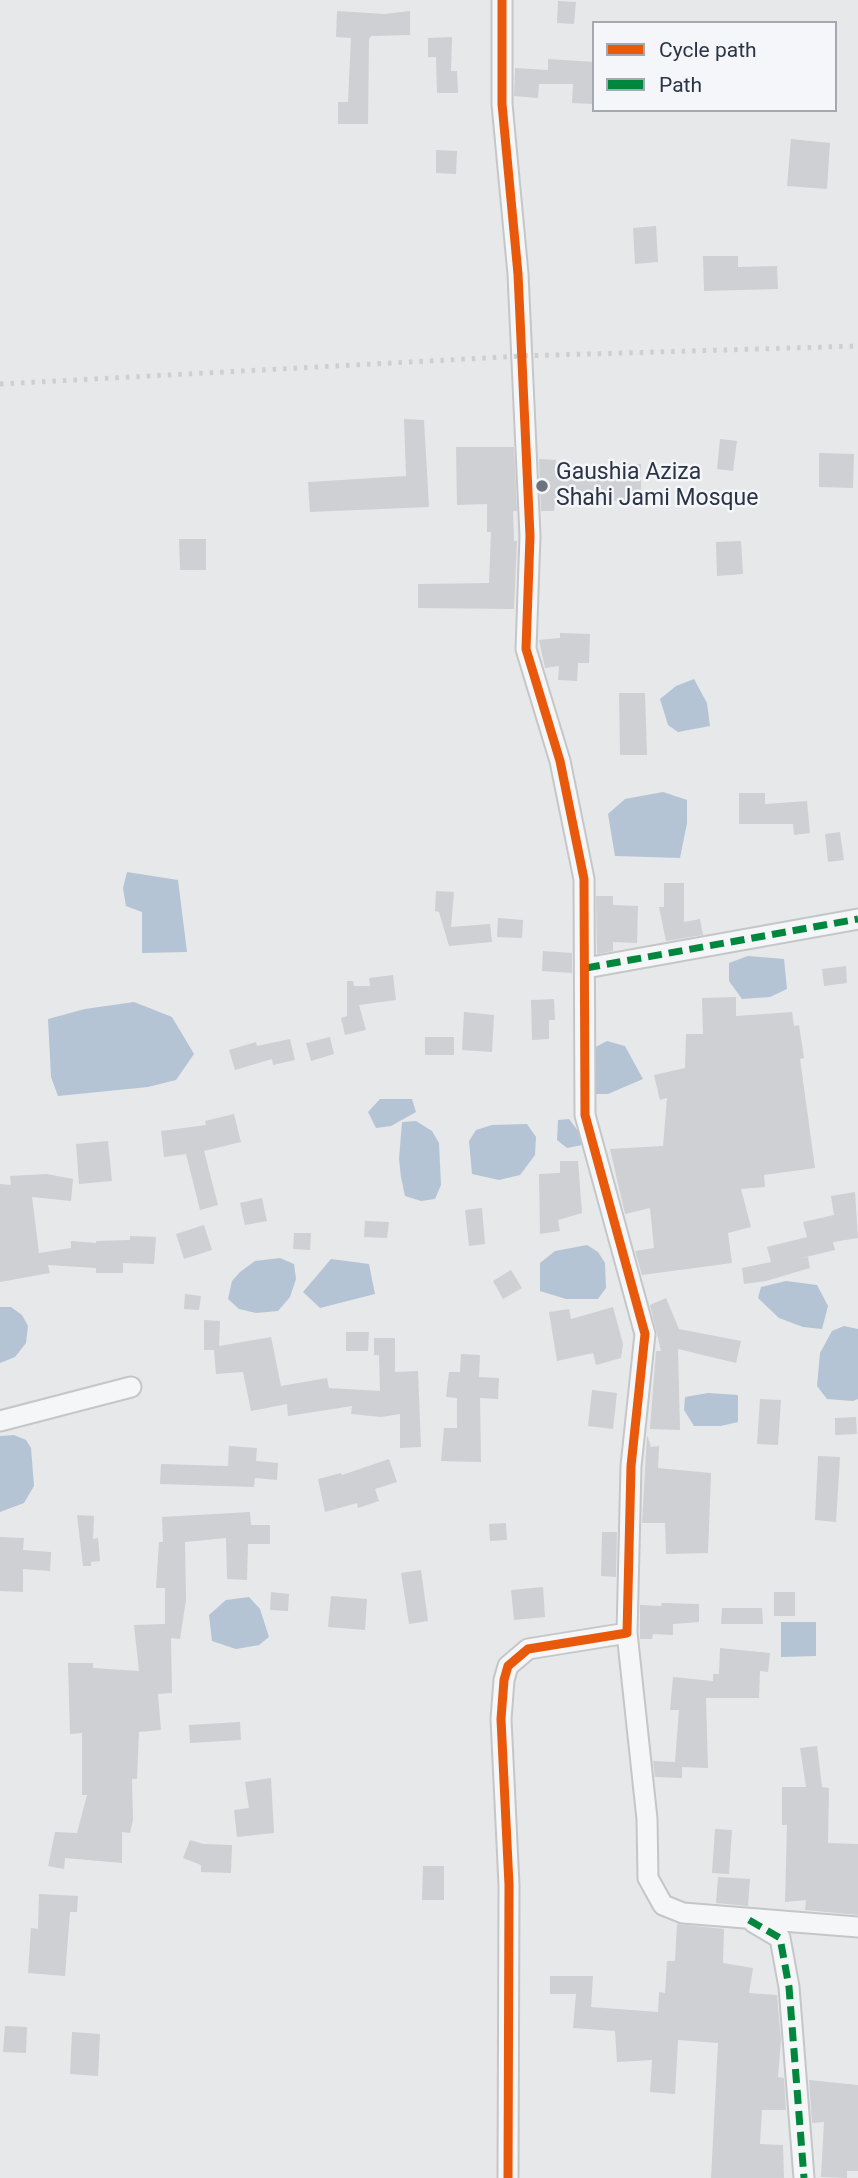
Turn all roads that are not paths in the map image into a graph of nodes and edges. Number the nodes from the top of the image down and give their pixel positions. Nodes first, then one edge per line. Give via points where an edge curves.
1 (502, 0) edge
2 (858, 919) edge
3 (586, 968) junction
4 (131, 1387) dead end
5 (0, 1421) edge
6 (627, 1633) junction
7 (750, 1920) junction
8 (858, 1927) edge
9 (508, 2178) edge
10 (804, 2178) edge

1 - 3 street via 502,104 518,274 530,536 526,649 560,761 584,879
2 - 3 street
3 - 6 street via 585,1115 645,1334 631,1466
4 - 5 street
6 - 7 street via 647,1819 648,1878 663,1905 684,1913
6 - 9 street via 528,1649 508,1667 504,1680
7 - 8 street
7 - 10 street via 780,1938 789,1987

